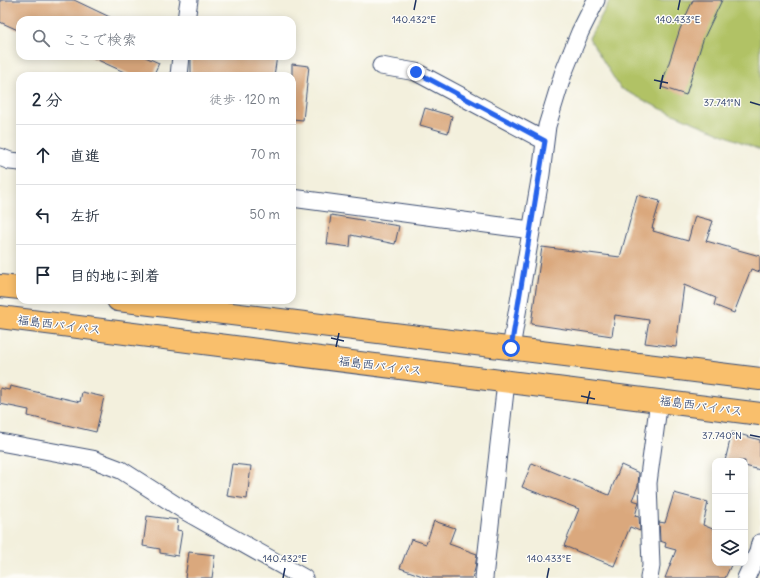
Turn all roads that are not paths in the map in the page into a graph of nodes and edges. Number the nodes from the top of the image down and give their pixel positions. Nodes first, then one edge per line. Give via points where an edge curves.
1 (189, 0) edge
2 (596, 0) edge
3 (187, 16) edge
4 (181, 60) edge
5 (381, 66) dead end
6 (179, 72) edge
7 (545, 141) junction
8 (0, 157) edge
9 (16, 162) edge
10 (296, 199) edge
11 (531, 230) junction
12 (0, 286) edge
13 (16, 288) edge
14 (151, 304) edge
15 (0, 317) edge
16 (511, 348) junction
17 (760, 380) edge
18 (506, 382) junction
19 (660, 400) junction
20 (760, 414) edge
21 (0, 442) edge
22 (760, 543) edge
23 (304, 578) edge
24 (484, 578) edge
25 (648, 578) edge
26 (746, 578) edge

1 - 3 street
2 - 7 street via 563,74
4 - 6 street
5 - 7 street via 416,72
7 - 11 street
8 - 9 street
10 - 11 street
11 - 16 street
12 - 13 highway
14 - 16 highway
15 - 18 highway, 福島西バイパス
16 - 17 highway
18 - 19 highway, 福島西バイパス
18 - 24 street
19 - 20 highway, 福島西バイパス
19 - 25 street via 648,483 651,566
21 - 23 street via 92,459 121,470 185,511
22 - 26 street

